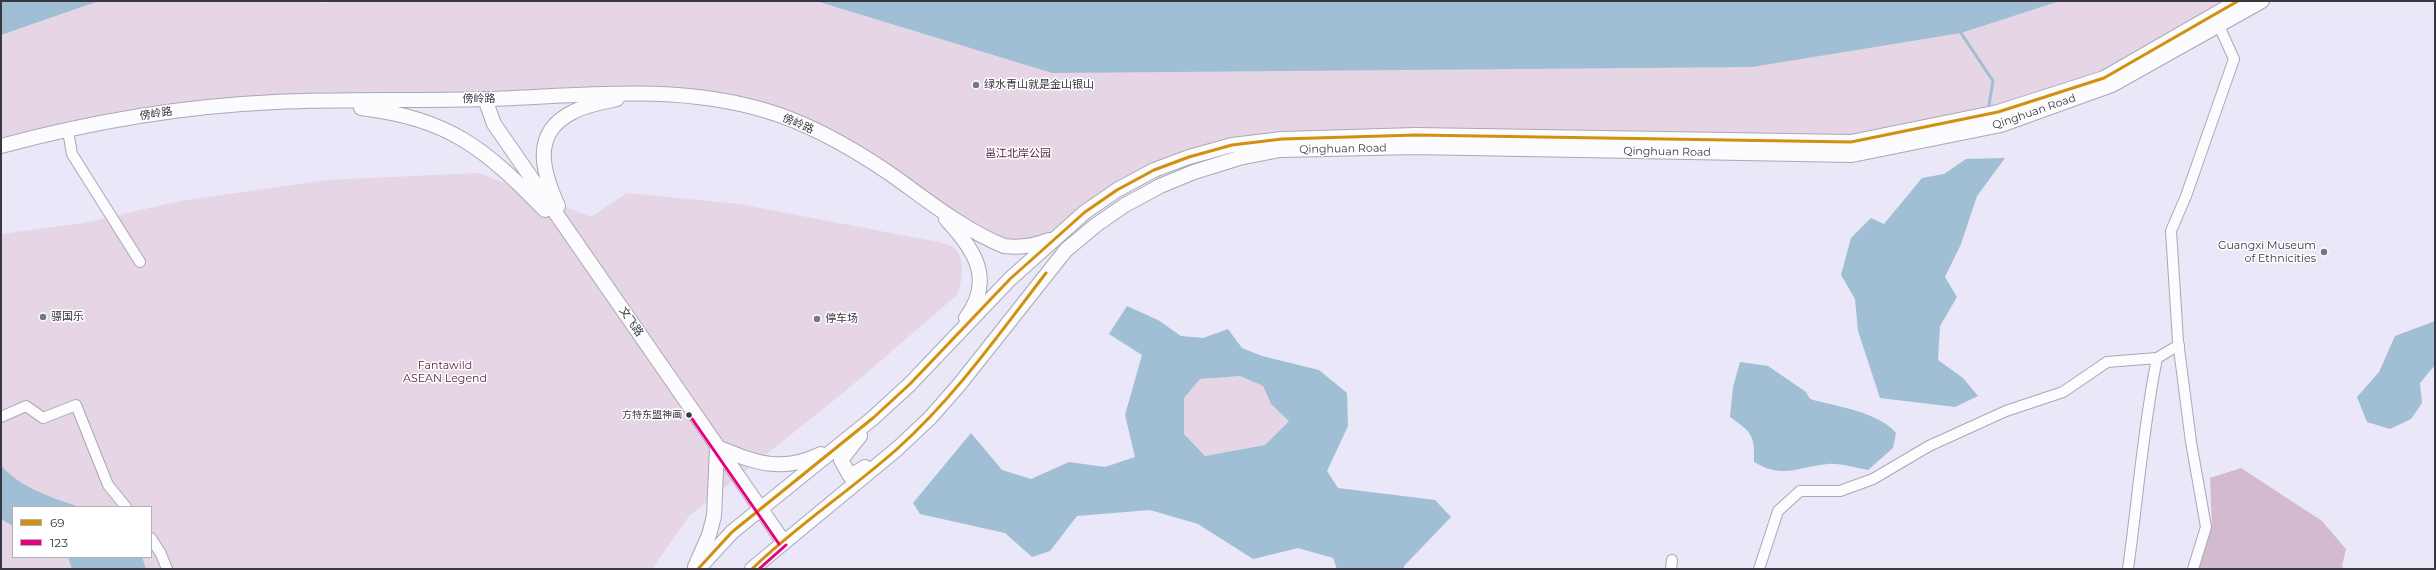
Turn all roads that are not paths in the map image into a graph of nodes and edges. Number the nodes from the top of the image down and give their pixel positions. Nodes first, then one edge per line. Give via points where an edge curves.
1 (2238, 1) edge
2 (2262, 1) edge
3 (2218, 26) junction
4 (643, 92) junction
5 (485, 99) junction
6 (311, 101) junction
7 (68, 131) junction
8 (1, 146) edge
9 (933, 206) junction
10 (572, 238) junction
11 (1054, 238) junction
12 (140, 262) dead end
13 (2179, 345) junction
14 (936, 357) junction
15 (2157, 358) junction
16 (1, 417) edge
17 (874, 418) junction
18 (842, 443) junction
19 (717, 447) junction
20 (897, 449) junction
21 (125, 506) edge
22 (760, 509) junction
23 (152, 540) edge
24 (783, 541) junction
25 (168, 569) edge
26 (694, 569) edge
27 (698, 569) edge
28 (752, 569) edge
29 (1759, 569) edge
30 (2128, 569) edge
31 (2193, 569) edge

1 - 11 main road, Qinghuan Road via 2104,78 1998,112 1866,139 1851,142 1416,135 1282,139 1239,144 1189,157 1154,170 1098,203
2 - 3 main road, Qinghuan Road
3 - 13 street via 2234,59 2186,196 2171,231
3 - 20 main road, Qinghuan Road via 2112,85 2001,125 1852,155 1416,147 1280,150 1239,158 1194,172 1160,186 1125,205 1066,250 959,385
4 - 5 main road, 傍岭路
4 - 9 main road, 傍岭路 via 721,100 769,112 849,147
4 - 10 main road via 571,112 556,125 549,137 544,150 544,170
5 - 6 main road, 傍岭路
5 - 10 main road, 文飞路 via 494,124
6 - 7 main road, 傍岭路 via 212,107
6 - 10 main road via 398,112 452,132 494,161
7 - 8 main road, 傍岭路
7 - 12 street via 72,154
9 - 11 main road via 1004,246 1036,245
9 - 14 main road via 966,240 979,268 980,282 972,309
10 - 19 main road, 文飞路
11 - 14 main road via 1010,279
13 - 15 street
13 - 31 street via 2191,442 2206,527
14 - 17 main road
15 - 29 street via 2107,362 2063,392 2006,411 1929,446 1873,479 1840,491 1800,491 1778,511
15 - 30 street via 2146,414
16 - 21 street via 26,406 43,418 76,405 108,485
17 - 18 main road
17 - 20 main road via 841,460 850,476
18 - 19 main road via 810,459 780,466 744,458
18 - 22 main road
19 - 22 main road, 文飞路
19 - 26 main road via 714,516 709,535
20 - 24 main road
22 - 24 main road, 文飞路
22 - 27 main road via 732,532
23 - 25 street
24 - 28 main road

